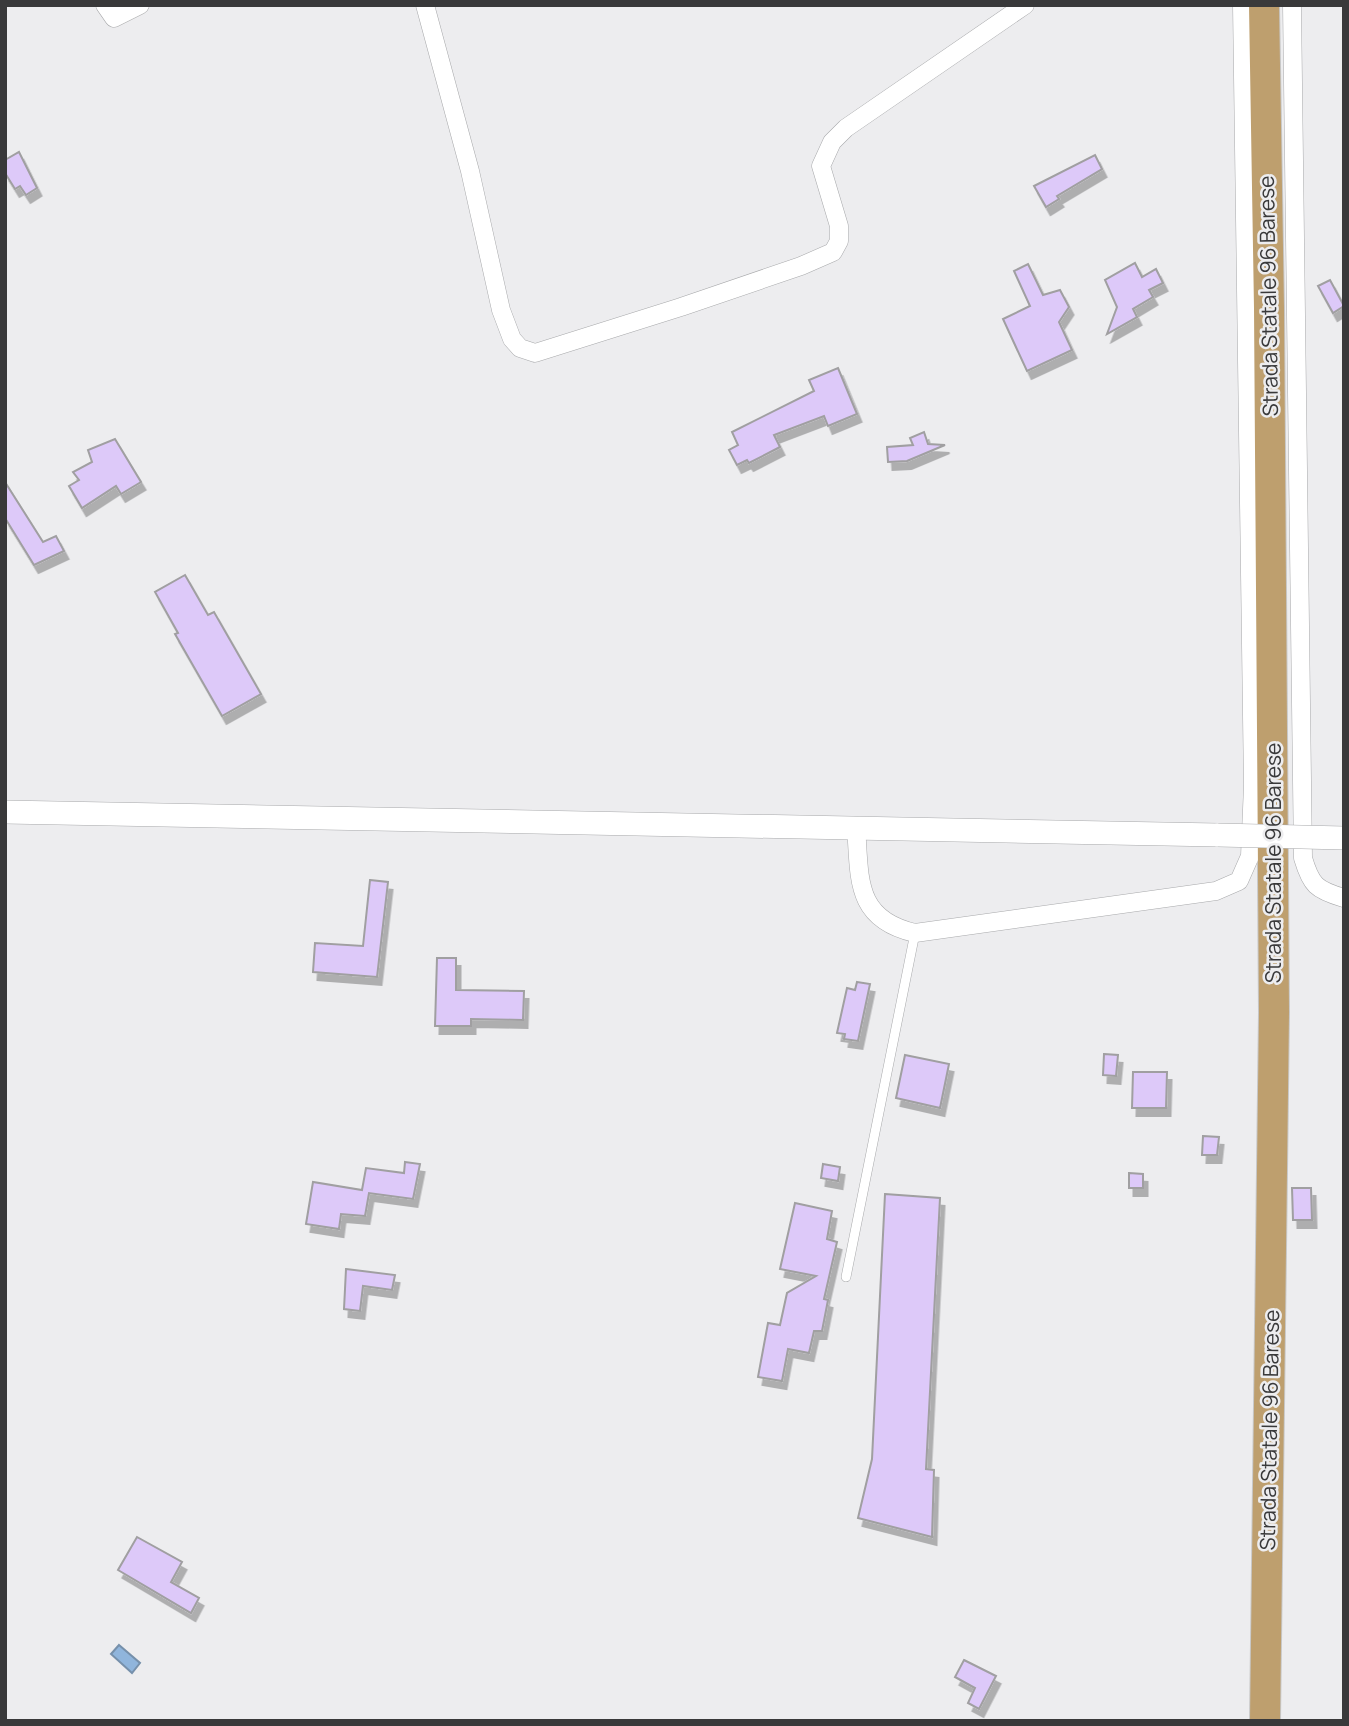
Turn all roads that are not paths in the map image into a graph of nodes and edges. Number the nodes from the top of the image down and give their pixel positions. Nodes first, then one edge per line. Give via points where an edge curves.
1 (105, 5) edge
2 (140, 5) edge
3 (425, 5) edge
4 (1026, 5) edge
5 (1242, 5) edge
6 (1264, 5) edge
7 (1292, 5) edge
8 (5, 812) edge
9 (856, 826) junction
10 (1344, 838) edge
11 (1344, 898) edge
12 (915, 933) junction
13 (846, 1277) dead end
14 (1265, 1721) edge

1 - 2 street via 114,18
3 - 4 street via 504,318 512,339 520,348 535,353 833,252 839,226 821,166 832,142
5 - 12 street via 1253,786 1250,856 1239,881 1216,891
6 - 14 highway, Strada Statale 96 Barese via 1274,1013
7 - 11 street via 1303,858 1310,882
8 - 9 street
9 - 10 street, bridge
9 - 12 street via 860,886 871,911 894,928
12 - 13 lane

